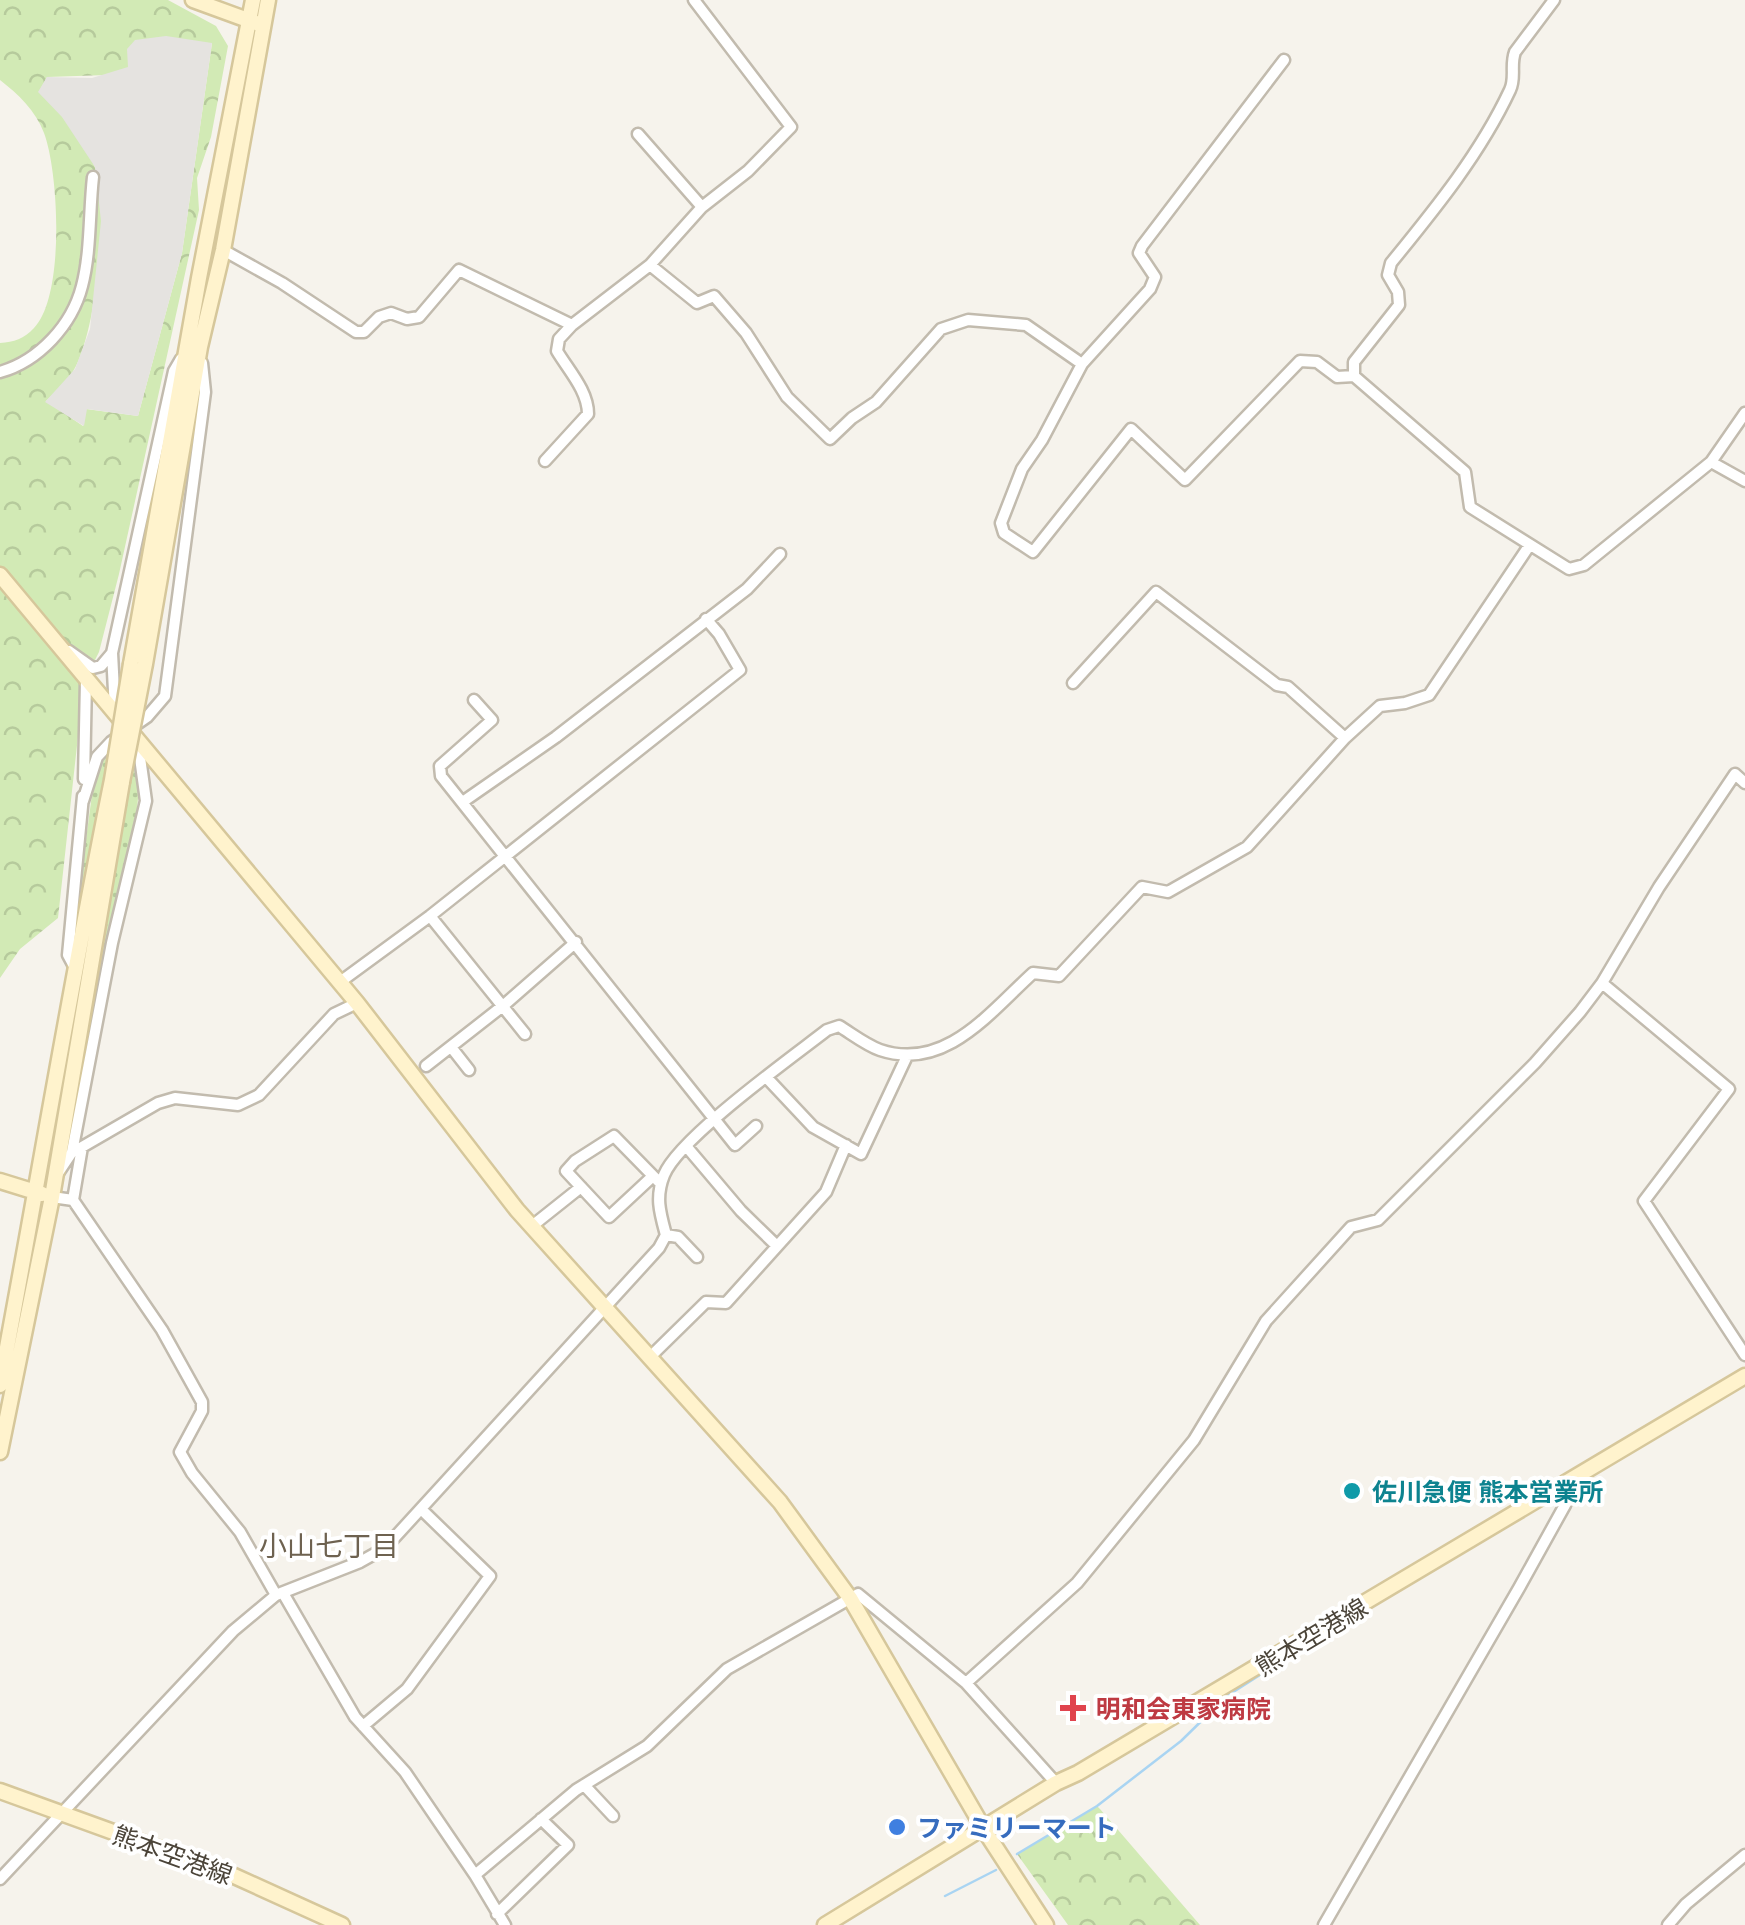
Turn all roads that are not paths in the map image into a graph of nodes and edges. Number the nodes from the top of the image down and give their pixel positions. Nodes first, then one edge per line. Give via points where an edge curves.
1 (194, 0) edge
2 (253, 0) edge
3 (268, 0) edge
4 (694, 0) edge
5 (1554, 0) edge
6 (255, 22) junction
7 (1284, 60) dead end
8 (638, 134) dead end
9 (92, 177) dead end
10 (702, 207) junction
11 (223, 250) junction
12 (650, 265) junction
13 (572, 325) junction
14 (194, 347) junction
15 (1082, 364) junction
16 (0, 372) edge
17 (1354, 376) junction
18 (1745, 414) edge
19 (545, 461) dead end
20 (1711, 462) junction
21 (1745, 481) edge
22 (1529, 546) junction
23 (780, 554) dead end
24 (0, 575) edge
25 (706, 620) junction
26 (52, 639) junction
27 (112, 654) junction
28 (86, 681) junction
29 (1073, 683) dead end
30 (474, 700) dead end
31 (115, 716) junction
32 (133, 737) junction
33 (1345, 738) junction
34 (117, 781) junction
35 (1745, 783) edge
36 (83, 801) junction
37 (464, 801) junction
38 (507, 855) junction
39 (430, 916) junction
40 (576, 942) junction
41 (75, 968) junction
42 (340, 982) junction
43 (1602, 983) junction
44 (357, 1004) junction
45 (504, 1006) junction
46 (525, 1034) dead end
47 (451, 1047) junction
48 (907, 1056) junction
49 (426, 1066) dead end
50 (469, 1070) dead end
51 (766, 1077) junction
52 (714, 1121) junction
53 (756, 1126) dead end
54 (686, 1146) junction
55 (846, 1146) junction
56 (55, 1178) junction
57 (657, 1180) junction
58 (0, 1181) edge
59 (581, 1187) junction
60 (35, 1193) junction
61 (52, 1197) junction
62 (73, 1200) junction
63 (532, 1226) junction
64 (666, 1235) junction
65 (777, 1246) junction
66 (697, 1258) dead end
67 (605, 1308) junction
68 (1745, 1355) edge
69 (650, 1356) junction
70 (1745, 1376) edge
71 (0, 1385) edge
72 (0, 1452) edge
73 (1577, 1474) junction
74 (422, 1510) junction
75 (280, 1594) junction
76 (850, 1598) junction
77 (966, 1683) junction
78 (363, 1726) junction
79 (1056, 1783) junction
80 (584, 1785) junction
81 (0, 1792) edge
82 (60, 1812) junction
83 (613, 1816) dead end
84 (541, 1819) junction
85 (982, 1826) junction
86 (1745, 1854) edge
87 (476, 1875) junction
88 (0, 1878) edge
89 (497, 1914) junction
90 (1325, 1922) edge
91 (342, 1925) edge
92 (504, 1925) edge
93 (824, 1925) edge
94 (1046, 1925) edge
95 (1339, 1925) edge
96 (1668, 1925) edge

1 - 6 street
2 - 6 street
3 - 6 street
4 - 10 street via 791,127
5 - 17 street via 1515,52 1513,85 1482,144 1391,263 1388,275 1399,305 1354,362
6 - 11 street
6 - 14 street
7 - 15 street via 1142,246 1139,253 1155,277 1150,289
8 - 10 street
9 - 16 street via 82,286 64,326 37,354
10 - 12 street
11 - 13 street via 356,332 391,313 419,317 459,270
11 - 14 street
12 - 13 street
12 - 15 street via 697,303 714,296 787,397 830,439 876,402 941,329 968,320 1026,325
13 - 19 street via 558,339 557,351 590,408
14 - 27 street via 174,371
14 - 32 street via 205,392 165,696
14 - 34 street, bridge
15 - 17 street via 1022,469 1001,523 1004,533 1032,552 1131,429 1185,480 1300,361 1317,362 1337,377
17 - 22 street via 1465,472 1470,507
18 - 20 street
20 - 21 street
20 - 22 street via 1584,564 1569,569
22 - 33 street via 1429,695 1380,706
23 - 25 street
24 - 26 street
25 - 37 street
25 - 38 street via 740,670
26 - 27 street via 93,668
26 - 28 street
27 - 31 street
28 - 31 street
28 - 36 street
29 - 33 street via 1156,592 1276,686 1288,686
30 - 37 street via 492,720 440,766
31 - 32 street
32 - 36 street via 111,742 97,757
32 - 42 street
32 - 56 street via 146,801 72,1152
33 - 48 street via 1246,847 1168,892 1142,887 1059,976 1033,973 964,1036 940,1050
34 - 41 street
34 - 56 street
35 - 43 street via 1735,774
36 - 41 street via 68,954
37 - 38 street
38 - 39 street
38 - 40 street
39 - 42 street
39 - 45 street
40 - 45 street
40 - 52 street
41 - 60 street
42 - 44 street
43 - 68 street via 1729,1089 1644,1201
43 - 77 street via 1378,1220 1351,1226 1266,1321 1194,1440 1077,1583
44 - 62 street via 334,1014 259,1095 238,1106 175,1098 82,1147
44 - 63 street
45 - 46 street
45 - 47 street
47 - 49 street
47 - 50 street
48 - 51 street via 877,1049 839,1026
48 - 55 street via 861,1154
51 - 52 street
51 - 55 street via 813,1127
52 - 53 street via 735,1145
52 - 54 street
54 - 57 street
54 - 65 street
55 - 65 street via 826,1192
56 - 61 street
57 - 59 street via 609,1217
57 - 59 street via 614,1136 566,1171
57 - 64 street
58 - 60 street
59 - 63 street
60 - 61 street
60 - 71 street
61 - 62 street
61 - 72 street
62 - 75 street via 196,1391 202,1411 180,1452
63 - 67 street
64 - 66 street via 678,1236
64 - 67 street
65 - 69 street via 726,1303 706,1302
67 - 69 street
67 - 74 street
69 - 76 street via 780,1502
70 - 73 street, 熊本空港線
73 - 79 street, 熊本空港線
73 - 90 street via 1519,1588
74 - 75 street via 385,1548
74 - 78 street via 490,1576 406,1690
75 - 78 street
75 - 82 street via 196,1667
76 - 77 street via 858,1594
76 - 80 street via 727,1668 647,1746
76 - 85 street
77 - 79 street
78 - 87 street via 405,1772
79 - 85 street, 熊本空港線
80 - 83 street
80 - 84 street
81 - 82 street, 熊本空港線
82 - 88 street
82 - 91 street, 熊本空港線
84 - 87 street
84 - 89 street via 568,1845
85 - 93 street, 熊本空港線
85 - 94 street
86 - 96 street
87 - 89 street
89 - 92 street
90 - 95 street

